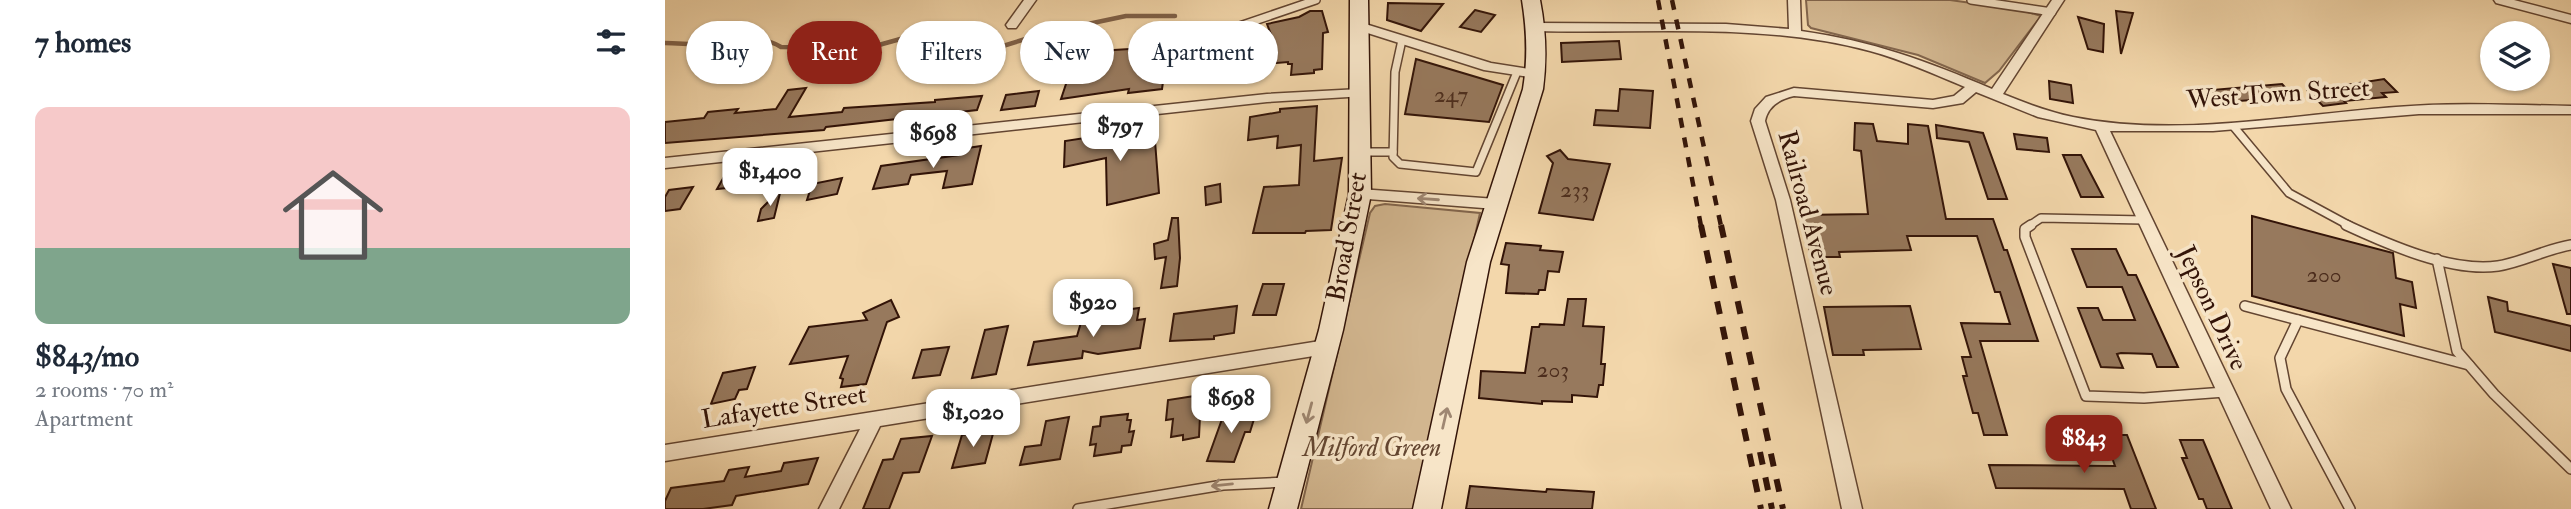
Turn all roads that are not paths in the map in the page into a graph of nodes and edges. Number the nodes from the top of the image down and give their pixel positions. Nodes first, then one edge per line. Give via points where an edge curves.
1 (1030, 0) edge
2 (1316, 0) edge
3 (1531, 0) edge
4 (1794, 0) edge
5 (1971, 0) edge
6 (2500, 0) edge
7 (2055, 6) edge
8 (1355, 10) edge
9 (2571, 19) edge
10 (1254, 21) edge
11 (1012, 25) dead end
12 (1536, 27) junction
13 (1795, 33) junction
14 (1402, 40) junction
15 (1526, 73) junction
16 (1975, 86) junction
17 (1360, 93) junction
18 (1995, 95) junction
19 (2571, 110) edge
20 (2101, 126) junction
21 (2234, 127) junction
22 (1360, 152) junction
23 (1393, 152) junction
24 (665, 163) edge
25 (1360, 194) junction
26 (1496, 204) junction
27 (2144, 220) junction
28 (2571, 245) edge
29 (2437, 259) junction
30 (2245, 306) dead end
31 (2298, 320) junction
32 (1326, 348) junction
33 (2469, 365) junction
34 (2225, 392) junction
35 (874, 419) junction
36 (665, 453) edge
37 (2571, 469) edge
38 (1290, 482) junction
39 (1085, 508) edge
40 (829, 509) edge
41 (1283, 509) edge
42 (1427, 509) edge
43 (1852, 509) edge
44 (2281, 509) edge
45 (2350, 509) edge

1 - 11 street
2 - 10 lane
3 - 12 main road
4 - 13 street
5 - 7 lane
6 - 9 street
7 - 18 street
8 - 14 street
8 - 17 main road, Broad Street
12 - 13 street, West Town Street via 1715,27
12 - 15 main road
13 - 16 street, West Town Street via 1894,54
14 - 15 street
14 - 23 lane via 1395,72
15 - 23 lane via 1476,172 1400,164
15 - 26 main road via 1528,117
16 - 18 street, West Town Street
16 - 43 street, Railroad Avenue via 1958,100 1933,104 1794,92 1772,100 1758,114 1783,200
17 - 22 main road, Broad Street
17 - 24 street via 1267,98
18 - 20 street, West Town Street via 2043,116
19 - 21 street, West Town Street via 2420,110
20 - 21 street, West Town Street
20 - 27 street, Jepson Drive
21 - 29 lane via 2288,192 2333,219
22 - 23 lane
22 - 25 main road, Broad Street
26 -> 25 street
25 - 32 main road, Broad Street
42 -> 26 main road
27 - 34 street, Jepson Drive
27 - 34 lane via 2041,218 2025,229 2085,396 2144,398
28 - 29 lane via 2488,268
29 - 33 lane via 2453,340
30 - 31 lane
31 - 33 lane
31 - 45 lane via 2280,358 2286,389
32 - 35 street, Lafayette Street
32 -> 38 main road, Broad Street
33 - 37 lane
34 - 44 street, Jepson Drive
35 - 36 street, Lafayette Street
35 - 40 street
38 -> 39 lane via 1223,485
38 - 41 main road, Broad Street

